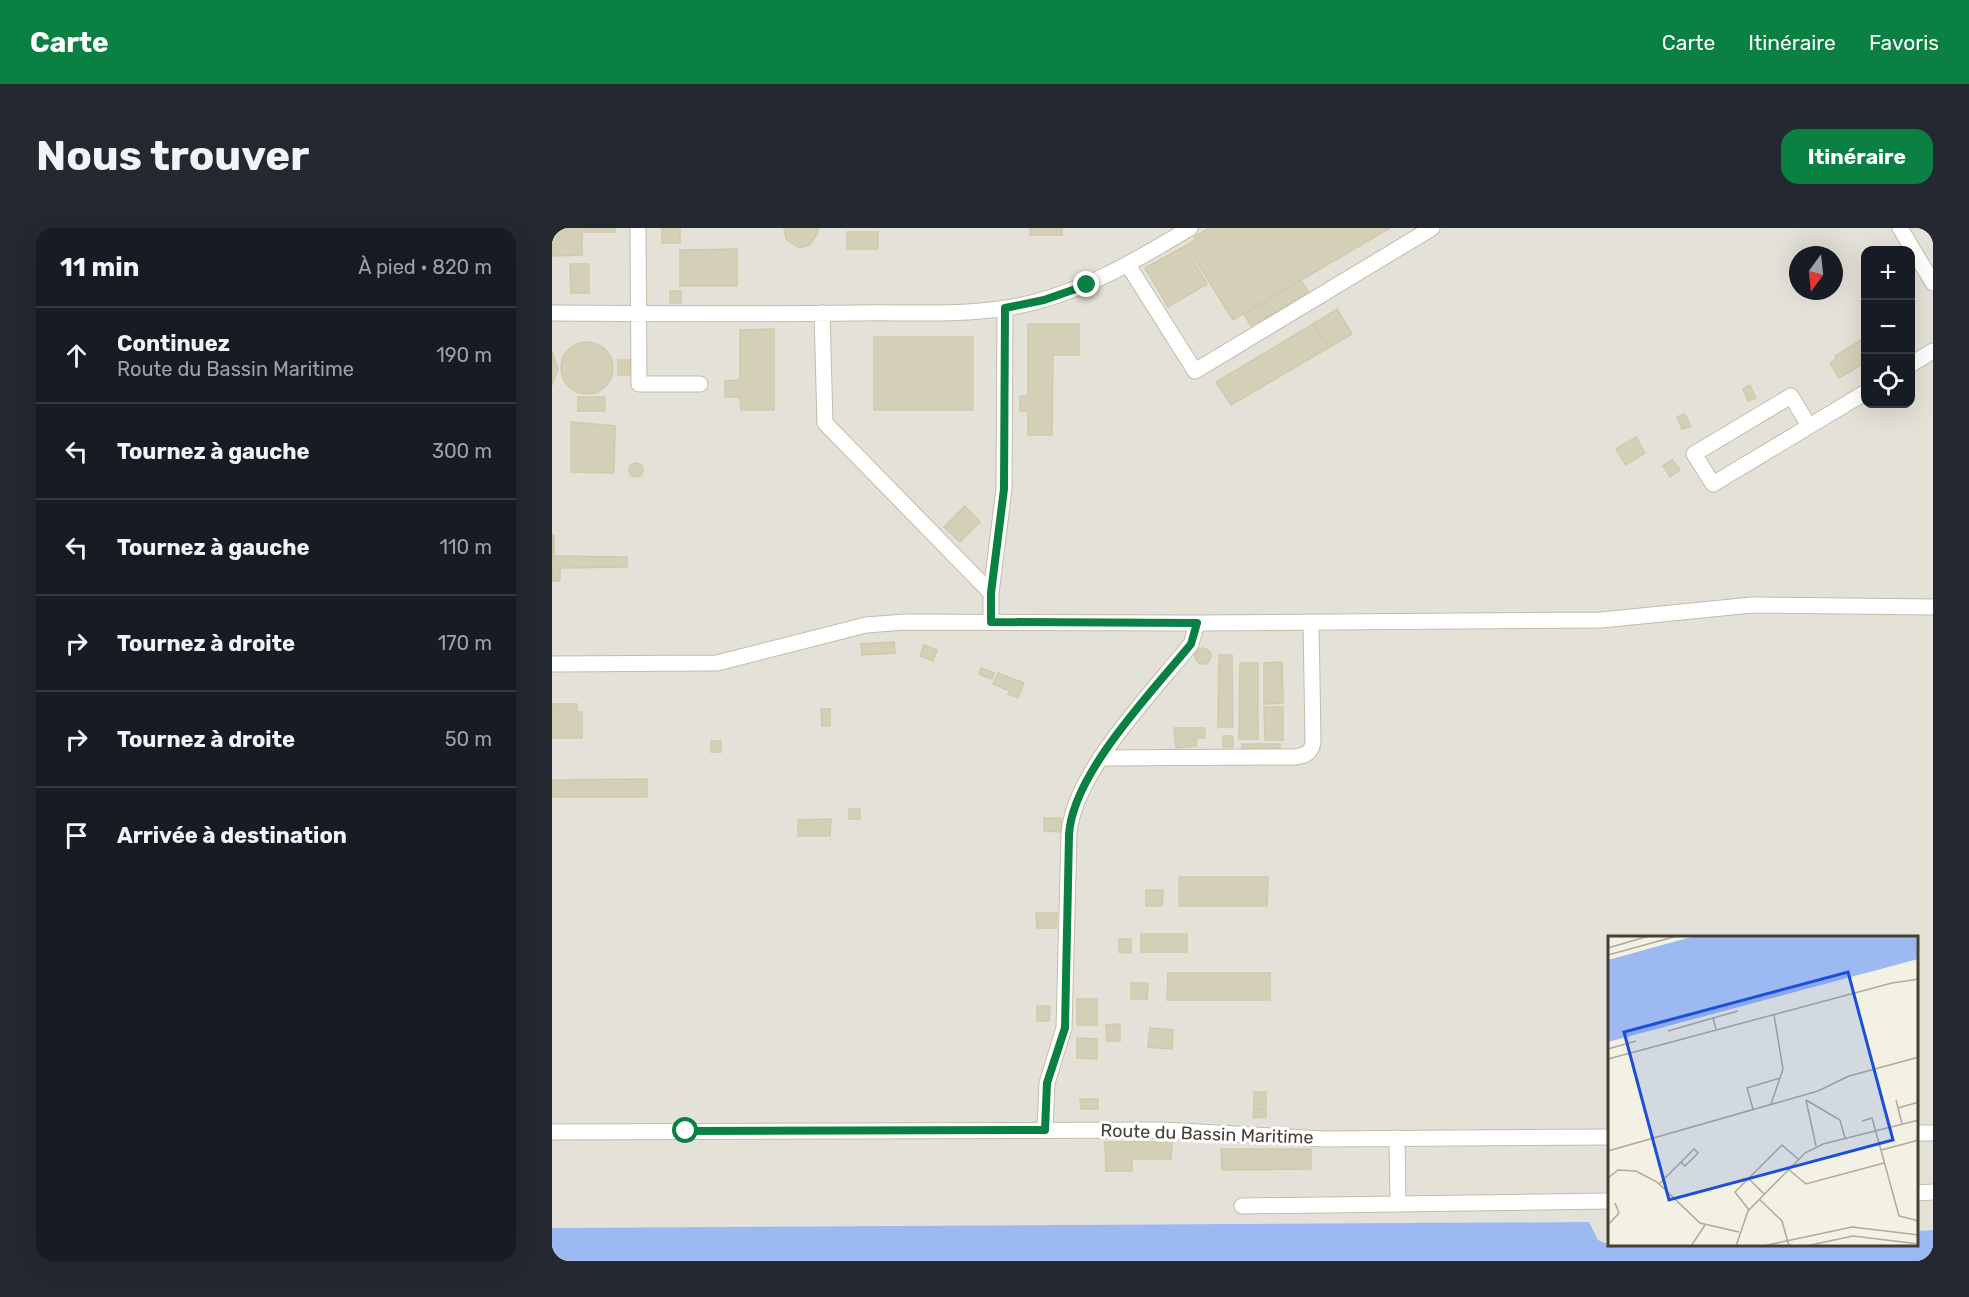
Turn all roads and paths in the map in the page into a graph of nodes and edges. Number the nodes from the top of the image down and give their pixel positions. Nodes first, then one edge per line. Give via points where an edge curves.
1 (638, 228) edge
2 (1190, 228) edge
3 (1431, 228) edge
4 (1900, 228) edge
5 (1128, 264) junction
6 (1933, 283) edge
7 (1005, 308) junction
8 (552, 313) edge
9 (822, 313) junction
10 (639, 314) junction
11 (1933, 351) edge
12 (1915, 362) edge
13 (700, 384) dead end
14 (1861, 395) edge
15 (1809, 426) junction
16 (991, 593) junction
17 (1933, 607) edge
18 (991, 622) junction
19 (1311, 622) junction
20 (1197, 623) junction
21 (552, 664) edge
22 (1100, 758) junction
23 (1045, 1130) junction
24 (552, 1132) edge
25 (1608, 1137) edge
26 (1397, 1138) junction
27 (1933, 1192) edge
28 (1918, 1193) edge
29 (1608, 1201) edge
30 (1398, 1204) junction
31 (1242, 1206) dead end

1 - 10 street
2 - 5 street
3 - 5 street via 1195,371
4 - 6 street
5 - 7 street via 1076,289
7 - 9 street via 969,312
7 - 16 street via 1004,489
8 - 10 street
9 - 10 street
9 - 16 street via 825,423
10 - 13 street via 639,384
11 - 12 street
14 - 15 street
15 - 15 street via 1713,484 1694,454 1791,396
16 - 18 street
17 - 19 street via 1781,604 1613,619
18 - 20 street
18 - 21 street via 875,624 717,663
19 - 20 street
19 - 22 street via 1313,741 1306,754
20 - 22 street via 1191,644
22 - 23 street via 1077,799 1069,828 1065,1028 1047,1083
23 - 24 street, Route du Bassin Maritime
23 - 26 street, Route du Bassin Maritime via 1191,1130 1296,1138
25 - 26 street, Route du Bassin Maritime
26 - 30 street
27 - 28 street
29 - 30 street
30 - 31 street

